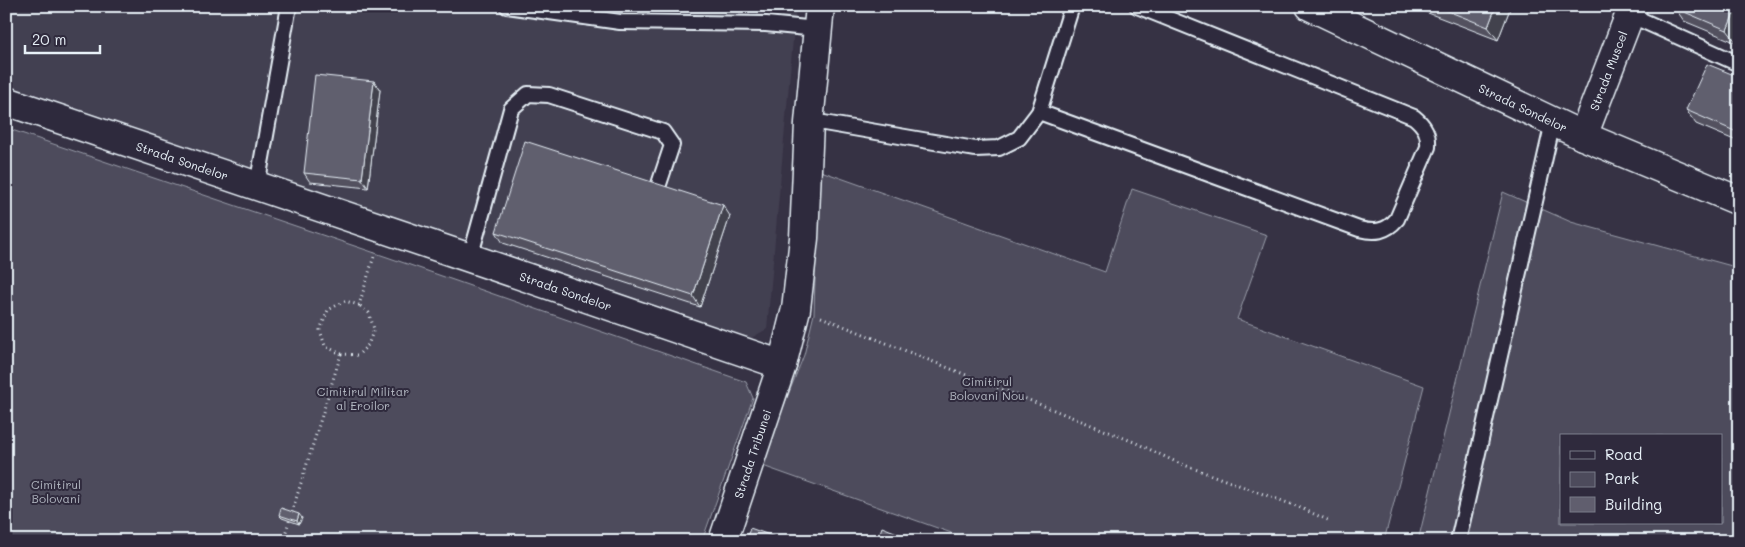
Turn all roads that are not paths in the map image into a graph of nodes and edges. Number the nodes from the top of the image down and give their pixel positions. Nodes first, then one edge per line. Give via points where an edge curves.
1 (288, 6) edge
2 (507, 6) edge
3 (1072, 6) edge
4 (1137, 6) edge
5 (1310, 6) edge
6 (1631, 10) edge
7 (819, 18) edge
8 (1739, 64) edge
9 (6, 101) edge
10 (1039, 112) junction
11 (1553, 122) junction
12 (809, 123) junction
13 (1583, 136) junction
14 (257, 186) junction
15 (658, 187) edge
16 (1739, 201) edge
17 (470, 258) junction
18 (782, 366) junction
19 (722, 541) edge
20 (1458, 541) edge

1 - 14 lane
2 - 7 lane via 620,22 766,24
3 - 10 lane
4 - 10 lane via 1414,117 1421,123 1428,147 1391,227 1370,232 1358,229
5 - 11 street, Strada Sondelor
6 - 8 lane
6 - 13 street, Strada Muscel
7 - 12 street
9 - 14 street, Strada Sondelor
10 - 12 lane via 1019,138 999,148 975,149
11 - 13 street, Strada Sondelor
11 - 20 lane
12 - 18 street via 804,238 796,309
13 - 16 street, Strada Sondelor
14 - 17 street, Strada Sondelor
15 - 17 lane via 672,144 662,132 550,95 528,94 511,109
17 - 18 street, Strada Sondelor
18 - 19 street, Strada Tribunei

